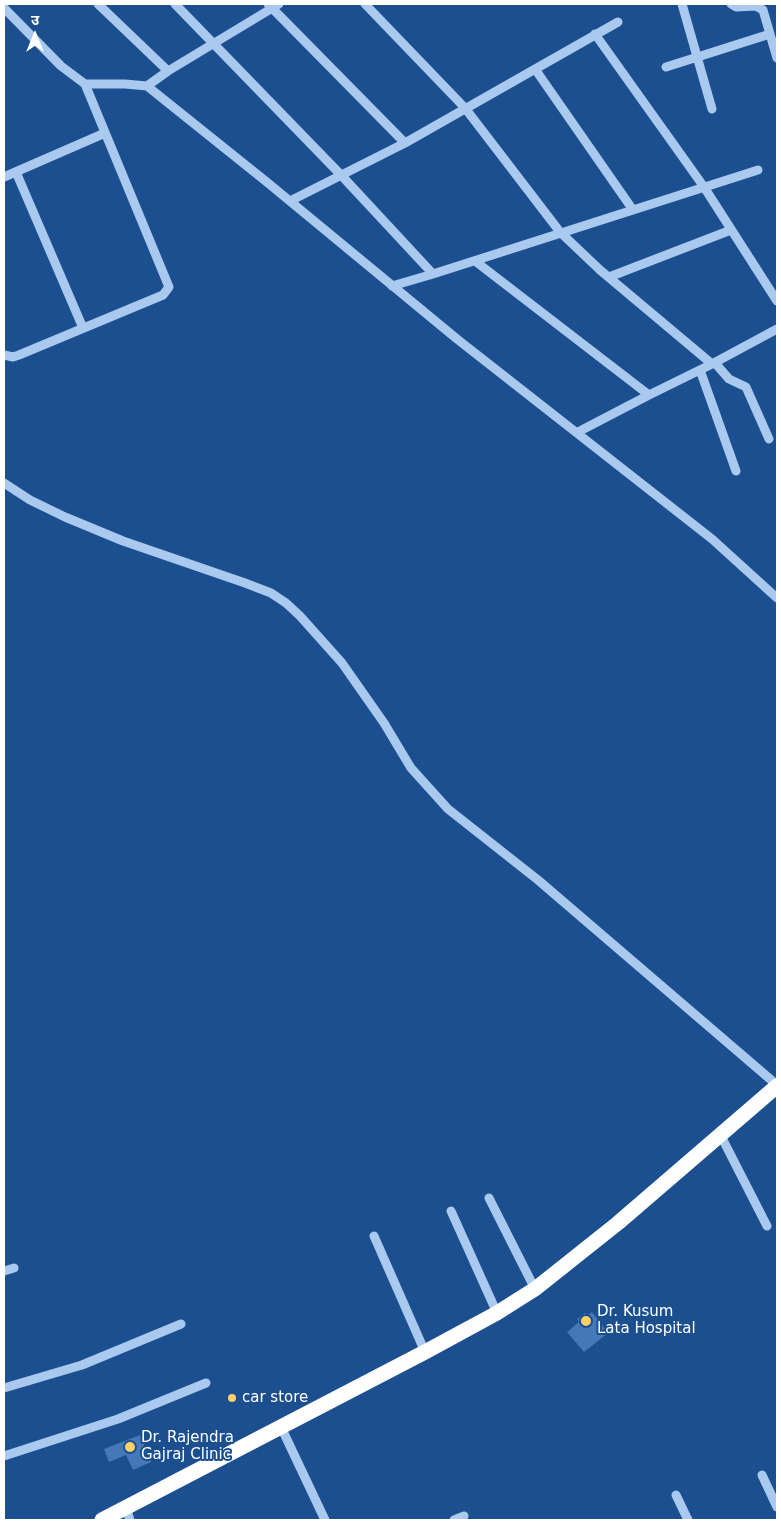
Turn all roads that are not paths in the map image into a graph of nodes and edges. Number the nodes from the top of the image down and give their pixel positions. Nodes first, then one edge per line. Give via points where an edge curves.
1 (98, 4) edge
2 (175, 4) edge
3 (365, 4) edge
4 (682, 4) edge
5 (731, 4) edge
6 (273, 5) edge
7 (4, 8) edge
8 (618, 22) dead end
9 (595, 34) junction
10 (770, 34) junction
11 (214, 43) junction
12 (697, 57) junction
13 (777, 58) edge
14 (666, 67) dead end
15 (535, 69) junction
16 (168, 71) junction
17 (85, 84) junction
18 (147, 86) junction
19 (465, 108) junction
20 (712, 109) dead end
21 (105, 133) junction
22 (405, 143) junction
23 (758, 170) dead end
24 (16, 172) junction
25 (342, 175) junction
26 (4, 177) edge
27 (704, 187) junction
28 (290, 201) junction
29 (633, 210) junction
30 (731, 230) junction
31 (560, 232) junction
32 (475, 261) junction
33 (433, 274) junction
34 (609, 277) junction
35 (392, 286) junction
36 (777, 301) edge
37 (83, 328) junction
38 (777, 329) edge
39 (4, 355) edge
40 (714, 363) junction
41 (700, 370) junction
42 (649, 395) junction
43 (578, 432) junction
44 (769, 439) dead end
45 (736, 471) dead end
46 (4, 483) edge
47 (773, 589) edge
48 (777, 598) edge
49 (777, 1085) edge
50 (721, 1136) junction
51 (489, 1198) dead end
52 (451, 1212) dead end
53 (767, 1226) dead end
54 (374, 1236) dead end
55 (14, 1268) dead end
56 (4, 1271) edge
57 (535, 1288) junction
58 (497, 1313) junction
59 (181, 1324) dead end
60 (425, 1352) junction
61 (206, 1383) dead end
62 (4, 1388) edge
63 (281, 1427) junction
64 (4, 1456) edge
65 (762, 1475) dead end
66 (676, 1495) dead end
67 (777, 1507) edge
68 (128, 1514) edge
69 (464, 1516) dead end
70 (102, 1520) edge
71 (326, 1520) edge
72 (454, 1520) edge
73 (688, 1520) edge

1 - 16 street
2 - 11 street
3 - 19 street
4 - 12 street
5 - 10 street via 740,8 760,7
6 - 11 street
6 - 22 street
7 - 17 street via 61,66
8 - 9 street
9 - 15 street
9 - 27 street
10 - 12 street
10 - 13 street
11 - 16 street
11 - 25 street
12 - 14 street
12 - 20 street
15 - 19 street
15 - 29 street
16 - 18 street
17 - 18 street
17 - 21 street
18 - 28 street
19 - 22 street
19 - 31 street
21 - 24 street
21 - 37 street via 169,287 163,295
22 - 25 street
23 - 27 street
24 - 26 street
24 - 37 street
25 - 28 street
25 - 33 street
27 - 29 street
27 - 30 street
28 - 35 street
29 - 31 street
30 - 34 street
30 - 36 street
31 - 32 street
31 - 34 street
32 - 33 street
32 - 42 street
33 - 35 street
34 - 40 street
35 - 43 street
37 - 39 street via 19,356
38 - 40 street
40 - 41 street
40 - 44 street via 729,379 746,387
41 - 42 street
41 - 45 street
42 - 43 street
43 - 47 street
46 - 49 street via 30,500 79,523 271,593 286,603 342,662 411,768 448,809 538,880
47 - 48 street
49 - 50 highway
50 - 53 street
50 - 57 highway
51 - 57 street
52 - 58 street
54 - 60 street
55 - 56 street
57 - 58 highway
58 - 60 highway
59 - 62 street via 82,1365
60 - 63 highway
61 - 64 street via 118,1419
63 - 68 highway
63 - 71 street
65 - 67 street
66 - 73 street
68 - 70 highway
69 - 72 street

